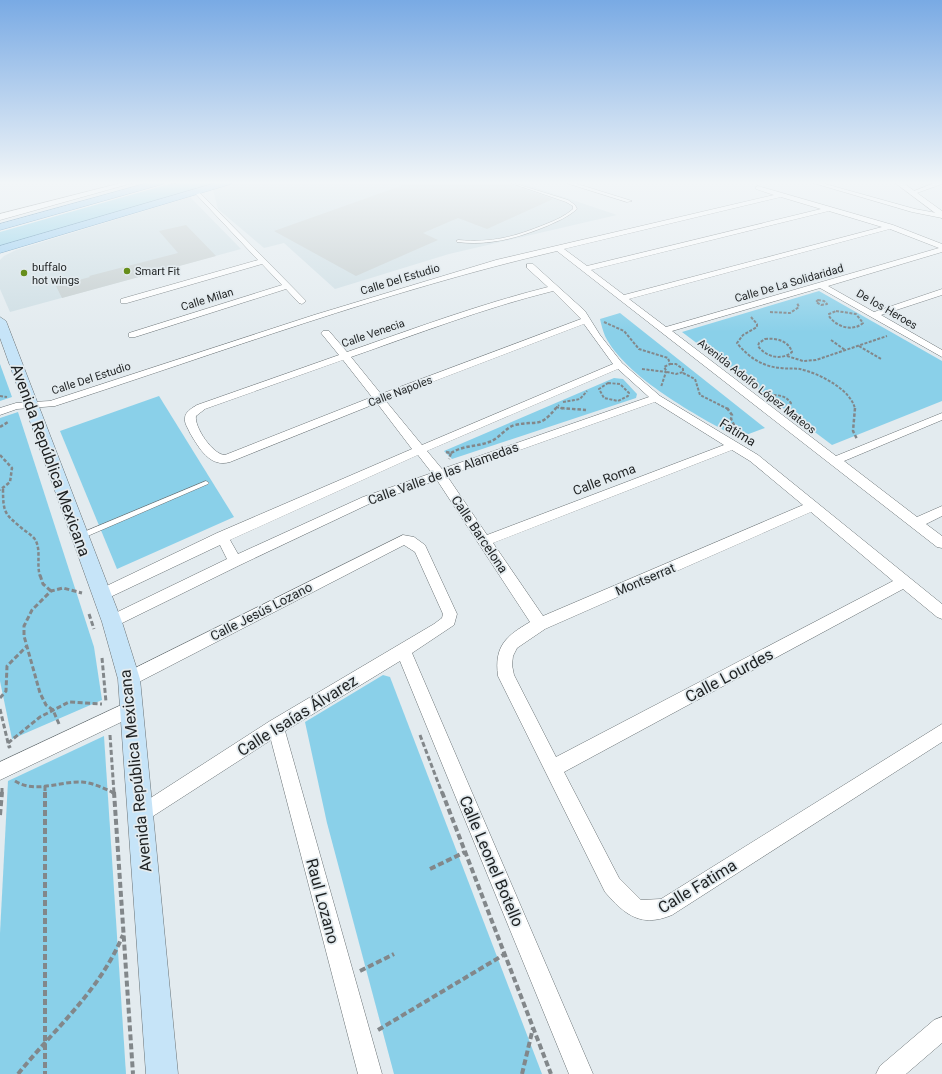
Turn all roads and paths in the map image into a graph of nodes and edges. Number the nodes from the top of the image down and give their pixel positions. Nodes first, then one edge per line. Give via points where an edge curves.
1 (58, 232) edge
2 (235, 232) edge
3 (527, 232) edge
4 (618, 232) edge
5 (735, 232) edge
6 (871, 232) edge
7 (903, 232) edge
8 (32, 240) junction
9 (458, 241) dead end
10 (558, 248) junction
11 (942, 248) edge
12 (0, 250) edge
13 (927, 254) junction
14 (0, 257) edge
15 (937, 259) dead end
16 (263, 261) junction
17 (530, 266) dead end
18 (585, 269) junction
19 (821, 285) junction
20 (288, 286) junction
21 (555, 288) junction
22 (942, 292) edge
23 (622, 298) junction
24 (794, 300) dead end
25 (124, 301) dead end
26 (302, 301) dead end
27 (827, 302) joint
28 (852, 310) dead end
29 (768, 311) dead end
30 (846, 311) joint
31 (747, 314) dead end
32 (869, 316) junction
33 (588, 320) junction
34 (0, 321) edge
35 (604, 322) dead end
36 (665, 330) junction
37 (326, 333) dead end
38 (132, 335) dead end
39 (887, 336) dead end
40 (831, 340) dead end
41 (859, 345) junction
42 (942, 345) edge
43 (932, 349) junction
44 (845, 350) junction
45 (942, 354) edge
46 (345, 356) junction
47 (787, 356) junction
48 (881, 359) dead end
49 (670, 364) junction
50 (619, 365) junction
51 (682, 373) junction
52 (591, 388) dead end
53 (595, 389) dead end
54 (599, 389) junction
55 (380, 398) junction
56 (656, 398) junction
57 (774, 400) dead end
58 (613, 401) junction
59 (612, 404) dead end
60 (31, 406) junction
61 (555, 407) junction
62 (593, 409) dead end
63 (0, 412) edge
64 (792, 413) dead end
65 (942, 416) edge
66 (859, 440) dead end
67 (736, 441) junction
68 (420, 449) junction
69 (451, 453) dead end
70 (0, 455) edge
71 (212, 457) joint
72 (444, 459) dead end
73 (834, 461) junction
74 (452, 462) dead end
75 (439, 474) junction
76 (206, 483) dead end
77 (1, 489) edge
78 (814, 506) junction
79 (942, 511) edge
80 (916, 524) junction
81 (80, 537) junction
82 (222, 537) junction
83 (485, 541) junction
84 (942, 543) edge
85 (236, 561) junction
86 (904, 582) junction
87 (79, 586) dead end
88 (51, 591) junction
89 (82, 593) junction
90 (101, 595) junction
91 (84, 600) dead end
92 (87, 608) dead end
93 (942, 613) edge
94 (450, 614) joint
95 (112, 622) junction
96 (540, 624) junction
97 (94, 630) dead end
98 (27, 646) junction
99 (403, 649) junction
100 (101, 652) dead end
101 (506, 676) joint
102 (129, 679) junction
103 (0, 698) edge
104 (102, 704) junction
105 (95, 707) dead end
106 (132, 708) junction
107 (0, 709) edge
108 (53, 710) junction
109 (66, 721) dead end
110 (59, 724) junction
111 (52, 727) dead end
112 (276, 727) junction
113 (110, 729) dead end
114 (418, 730) dead end
115 (942, 732) edge
116 (8, 743) junction
117 (16, 744) dead end
118 (554, 768) junction
119 (5, 777) edge
120 (45, 786) junction
121 (114, 794) junction
122 (141, 814) junction
123 (0, 815) edge
124 (465, 852) junction
125 (430, 869) dead end
126 (123, 933) junction
127 (394, 954) dead end
128 (505, 954) junction
129 (358, 972) dead end
130 (533, 1028) junction
131 (942, 1028) edge
132 (374, 1032) dead end
133 (45, 1043) junction
134 (18, 1074) edge
135 (45, 1074) edge
136 (133, 1074) edge
137 (162, 1074) edge
138 (370, 1074) edge
139 (522, 1074) edge
140 (551, 1074) edge
141 (581, 1074) edge
142 (888, 1074) edge

1 - 8 main road
2 - 16 street
3 - 9 lane via 488,243
4 - 10 street, Calle Del Estudio
5 - 18 street
6 - 23 street
7 - 11 street
8 - 12 main road
8 - 14 main road
10 - 18 street, Avenida Adolfo López Mateos
10 - 60 street, Calle Del Estudio via 499,262 317,317 52,404
11 - 13 street, Calle De La Solidaridad
13 - 15 street
13 - 19 street, Calle De La Solidaridad
16 - 20 street
16 - 25 street, Calle Milan
17 - 21 street, Fatima
18 - 23 street, Avenida Adolfo López Mateos
19 - 32 street, De los Heroes
19 - 36 street, Calle De La Solidaridad
20 - 26 street
20 - 38 street, Calle Milan
21 - 33 street, Fatima
21 - 46 street, Calle Venecia via 480,309
22 - 32 street
23 - 36 street, Avenida Adolfo López Mateos
24 - 29 path via 799,307 796,311 782,314
27 - 27 path via 821,300 816,301 821,305
28 - 32 path
30 - 30 path via 836,311 829,316 833,322 843,326 862,325 860,318
31 - 66 path via 754,319 757,327 742,334 738,344 740,348 763,364 806,370 838,388 855,406 853,434
32 - 43 street, De los Heroes
33 - 50 street, Fatima via 596,336
33 - 55 street, Calle Napoles
34 - 60 main road, Avenida República Mexicana
35 - 49 path via 624,331 639,348 668,358
36 - 73 street, Avenida Adolfo López Mateos
37 - 46 street, Calle Barcelona
39 - 41 path
40 - 44 path
41 - 44 path
41 - 48 path
42 - 43 street
43 - 45 street, De los Heroes
44 - 47 path via 816,360 803,361
46 - 55 street, Calle Barcelona
46 - 71 street, Calle Venecia via 194,411 189,420
47 - 47 path via 792,349 781,341 770,339 759,343 759,348 766,354
49 - 51 path via 681,367 684,370
49 - 51 path via 664,367 666,372 674,375
50 - 56 street, Fatima
50 - 68 street, Calle Valle de las Alamedas
51 - 67 path via 695,379 700,395 728,409 738,432
52 - 61 path via 580,400 562,402
53 - 54 path
54 - 58 path via 604,398
54 - 58 path via 604,384 612,383 622,385 628,390 626,398
55 - 68 street, Calle Barcelona
55 - 71 street, Calle Napoles via 226,459
56 - 67 street, Fatima
56 - 75 street, Calle Valle de las Alamedas
57 - 64 path via 768,395 788,398 791,402 786,409
58 - 59 path
60 - 63 street, Calle Del Estudio via 16,406
60 - 81 main road, Avenida República Mexicana
61 - 62 path via 567,410
61 - 69 path via 546,420 536,424 514,425 490,442 460,447
65 - 73 street
67 - 78 street, Fatima
67 - 83 street, Calle Roma
68 - 75 street, Calle Barcelona
68 - 82 street, Calle Valle de las Alamedas
70 - 77 path via 12,468 10,482
72 - 74 path
73 - 80 street, Avenida Adolfo López Mateos
75 - 83 street, Calle Barcelona
75 - 85 street, Calle Valle de las Alamedas via 367,500
76 - 81 lane
77 - 88 path via 3,508 8,517 34,538 38,553 37,566 43,584
78 - 86 street, Fatima
78 - 96 street, Montserrat
79 - 80 street
80 - 84 street, Avenida Adolfo López Mateos
81 - 90 main road, Avenida República Mexicana
82 - 85 street
82 - 90 street, Calle Valle de las Alamedas
83 - 96 street, Calle Barcelona
85 - 95 street, Calle Valle de las Alamedas
86 - 93 street, Fatima
86 - 118 street, Calle Lourdes
87 - 89 path
88 - 89 path via 63,588
88 - 98 path via 32,610 24,626
89 - 91 path
90 - 95 main road, Avenida República Mexicana
92 - 97 path
94 - 99 street, Calle Isaías Álvarez via 449,621 444,625
94 - 102 street, Calle Jesús Lozano via 420,549 403,540
95 - 102 main road, Avenida República Mexicana
96 - 101 street, Montserrat via 514,639 506,650 503,662
98 - 103 path via 7,666 6,691
98 - 108 path via 40,693 46,705
99 - 112 street, Calle Isaías Álvarez
99 - 141 street, Calle Leonel Botello
100 - 104 path via 107,701
101 - 118 street, Calle Fatima
102 - 106 main road, Avenida República Mexicana
104 - 105 path
104 - 108 path via 69,702
106 - 119 street
106 - 122 main road, Avenida República Mexicana
107 - 116 path
108 - 110 path
108 - 116 path via 40,717
109 - 110 path
110 - 111 path
112 - 122 street, Calle Isaías Álvarez
112 - 138 street, Raul Lozano
113 - 121 path
114 - 124 path
115 - 118 street, Calle Fatima via 665,908 653,912 643,911 628,904 612,885
116 - 117 path via 9,747
119 - 120 path via 18,784
119 - 123 path
120 - 121 path via 81,782 100,786
120 - 133 path
121 - 126 path
122 - 137 main road, Avenida República Mexicana
124 - 125 path
124 - 128 path
126 - 133 path via 116,954 99,983
126 - 136 path
127 - 129 path
128 - 130 path
128 - 132 path
130 - 139 path
130 - 140 path
131 - 142 street
133 - 134 path
133 - 135 path

